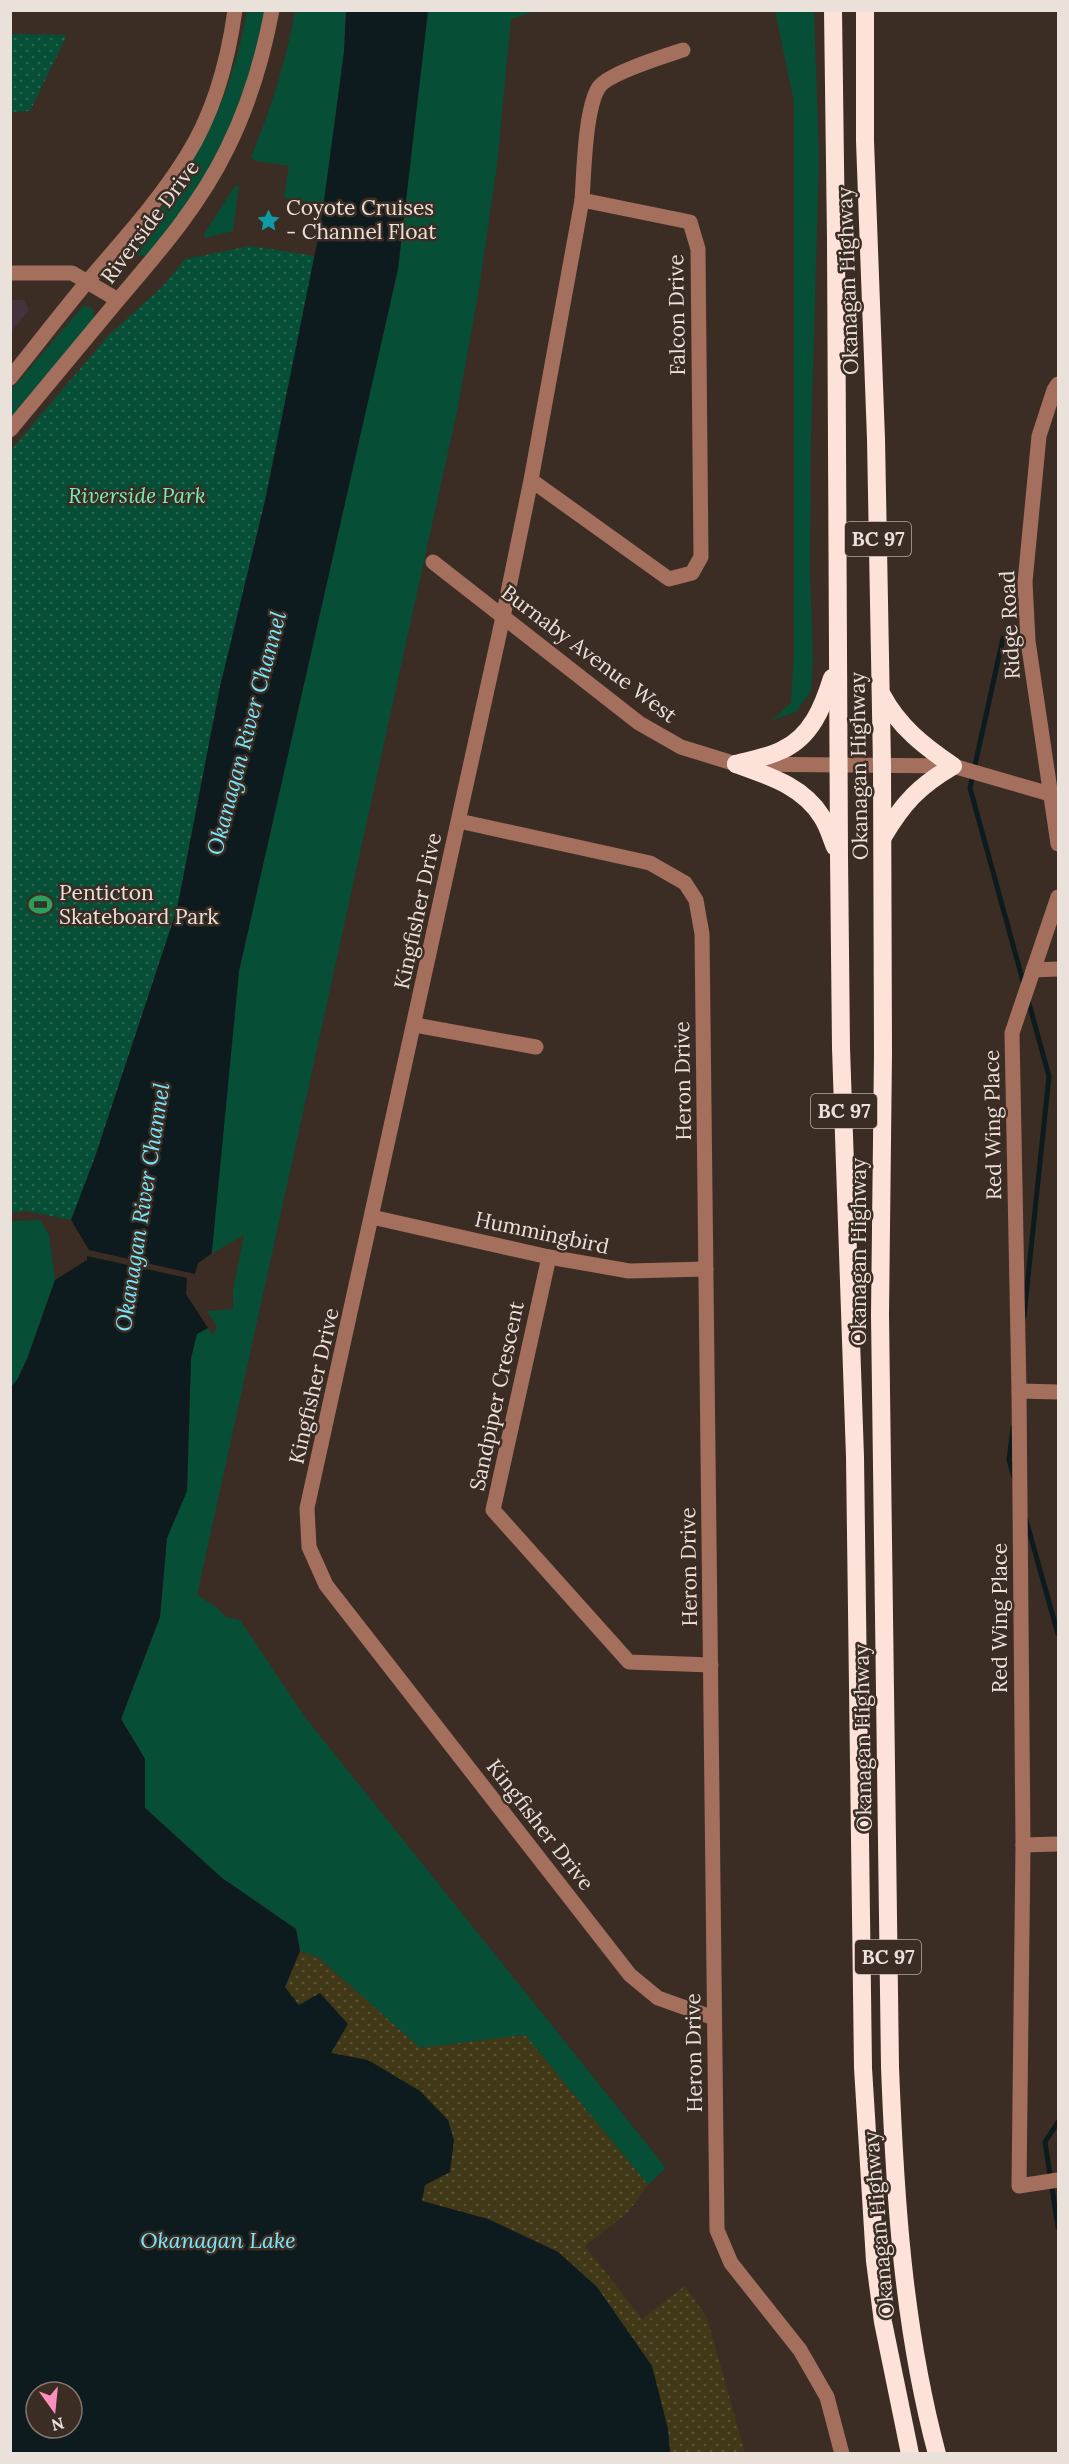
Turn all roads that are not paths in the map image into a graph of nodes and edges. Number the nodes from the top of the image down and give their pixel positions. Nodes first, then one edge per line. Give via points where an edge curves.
1 (235, 10) edge
2 (272, 10) edge
3 (833, 10) edge
4 (865, 10) edge
5 (683, 50) dead end
6 (582, 200) junction
7 (10, 273) edge
8 (87, 282) junction
9 (118, 300) junction
10 (10, 378) edge
11 (1059, 384) edge
12 (10, 430) edge
13 (531, 480) junction
14 (433, 562) dead end
15 (503, 617) junction
16 (837, 662) junction
17 (880, 691) junction
18 (736, 764) junction
19 (837, 765) junction
20 (882, 765) junction
21 (953, 766) junction
22 (1050, 794) junction
23 (459, 821) junction
24 (882, 838) junction
25 (1059, 844) edge
26 (838, 856) junction
27 (1059, 897) edge
28 (1059, 969) edge
29 (1033, 970) junction
30 (415, 1025) junction
31 (536, 1047) dead end
32 (372, 1217) junction
33 (549, 1257) junction
34 (706, 1269) junction
35 (1019, 1391) junction
36 (1059, 1392) edge
37 (711, 1665) junction
38 (1059, 1844) edge
39 (1023, 1845) junction
40 (714, 2018) junction
41 (1059, 2180) edge
42 (842, 2454) edge
43 (910, 2454) edge
44 (937, 2454) edge

1 - 8 street, Riverside Drive via 230,45 212,106 187,156 138,223
2 - 9 street, Riverside Drive via 260,67 227,150 195,203
3 - 16 highway, Okanagan Highway / BC 97
4 - 17 highway, Okanagan Highway / BC 97
5 - 6 street via 623,71 600,86 590,110
6 - 13 street
6 - 13 street, Falcon Drive via 690,222 698,249 701,557 692,573 669,579
7 - 8 street via 72,273
8 - 9 street
8 - 10 street, Riverside Drive
9 - 12 street, Riverside Drive
11 - 22 street, Ridge Road via 1039,436 1025,582 1028,641
13 - 15 street
14 - 15 street, Burnaby Avenue West
15 - 18 street, Burnaby Avenue West via 639,723 681,747
15 - 23 street, Kingfisher Drive
16 - 18 highway via 824,704 806,733 783,750
16 - 19 highway, Okanagan Highway / BC 97
17 - 20 highway, Okanagan Highway / BC 97
17 - 21 highway via 893,715 909,732
18 - 19 street, Burnaby Avenue West
18 - 26 highway via 781,781 806,796 823,818
19 - 20 street, Burnaby Avenue West
19 - 26 highway, Okanagan Highway / BC 97
20 - 21 street, Burnaby Avenue West
20 - 24 highway, Okanagan Highway / BC 97
21 - 22 street, Burnaby Avenue West
21 - 24 highway via 910,797
22 - 25 street
23 - 30 street, Kingfisher Drive
23 - 34 street, Heron Drive via 650,863 685,883 696,900 702,934
24 - 44 highway, Okanagan Highway / BC 97 via 880,1315 890,2067 901,2258
26 - 43 highway, Okanagan Highway / BC 97 via 855,1457 863,2068 875,2261
27 - 29 street, Red Wing Place
28 - 29 street
29 - 35 street, Red Wing Place via 1012,1033
30 - 31 street
30 - 32 street, Kingfisher Drive
32 - 33 street, Hummingbird
32 - 40 street, Kingfisher Drive via 307,1508 309,1547 326,1585 630,1975 658,1998
33 - 34 street, Hummingbird via 629,1271
33 - 37 street, Sandpiper Crescent via 493,1510 629,1662
34 - 37 street, Heron Drive
35 - 36 street
35 - 39 street, Red Wing Place
37 - 40 street, Heron Drive
38 - 39 street
39 - 41 street, Red Wing Place via 1019,2186
40 - 42 street, Heron Drive via 717,2230 731,2263 800,2350 827,2397

